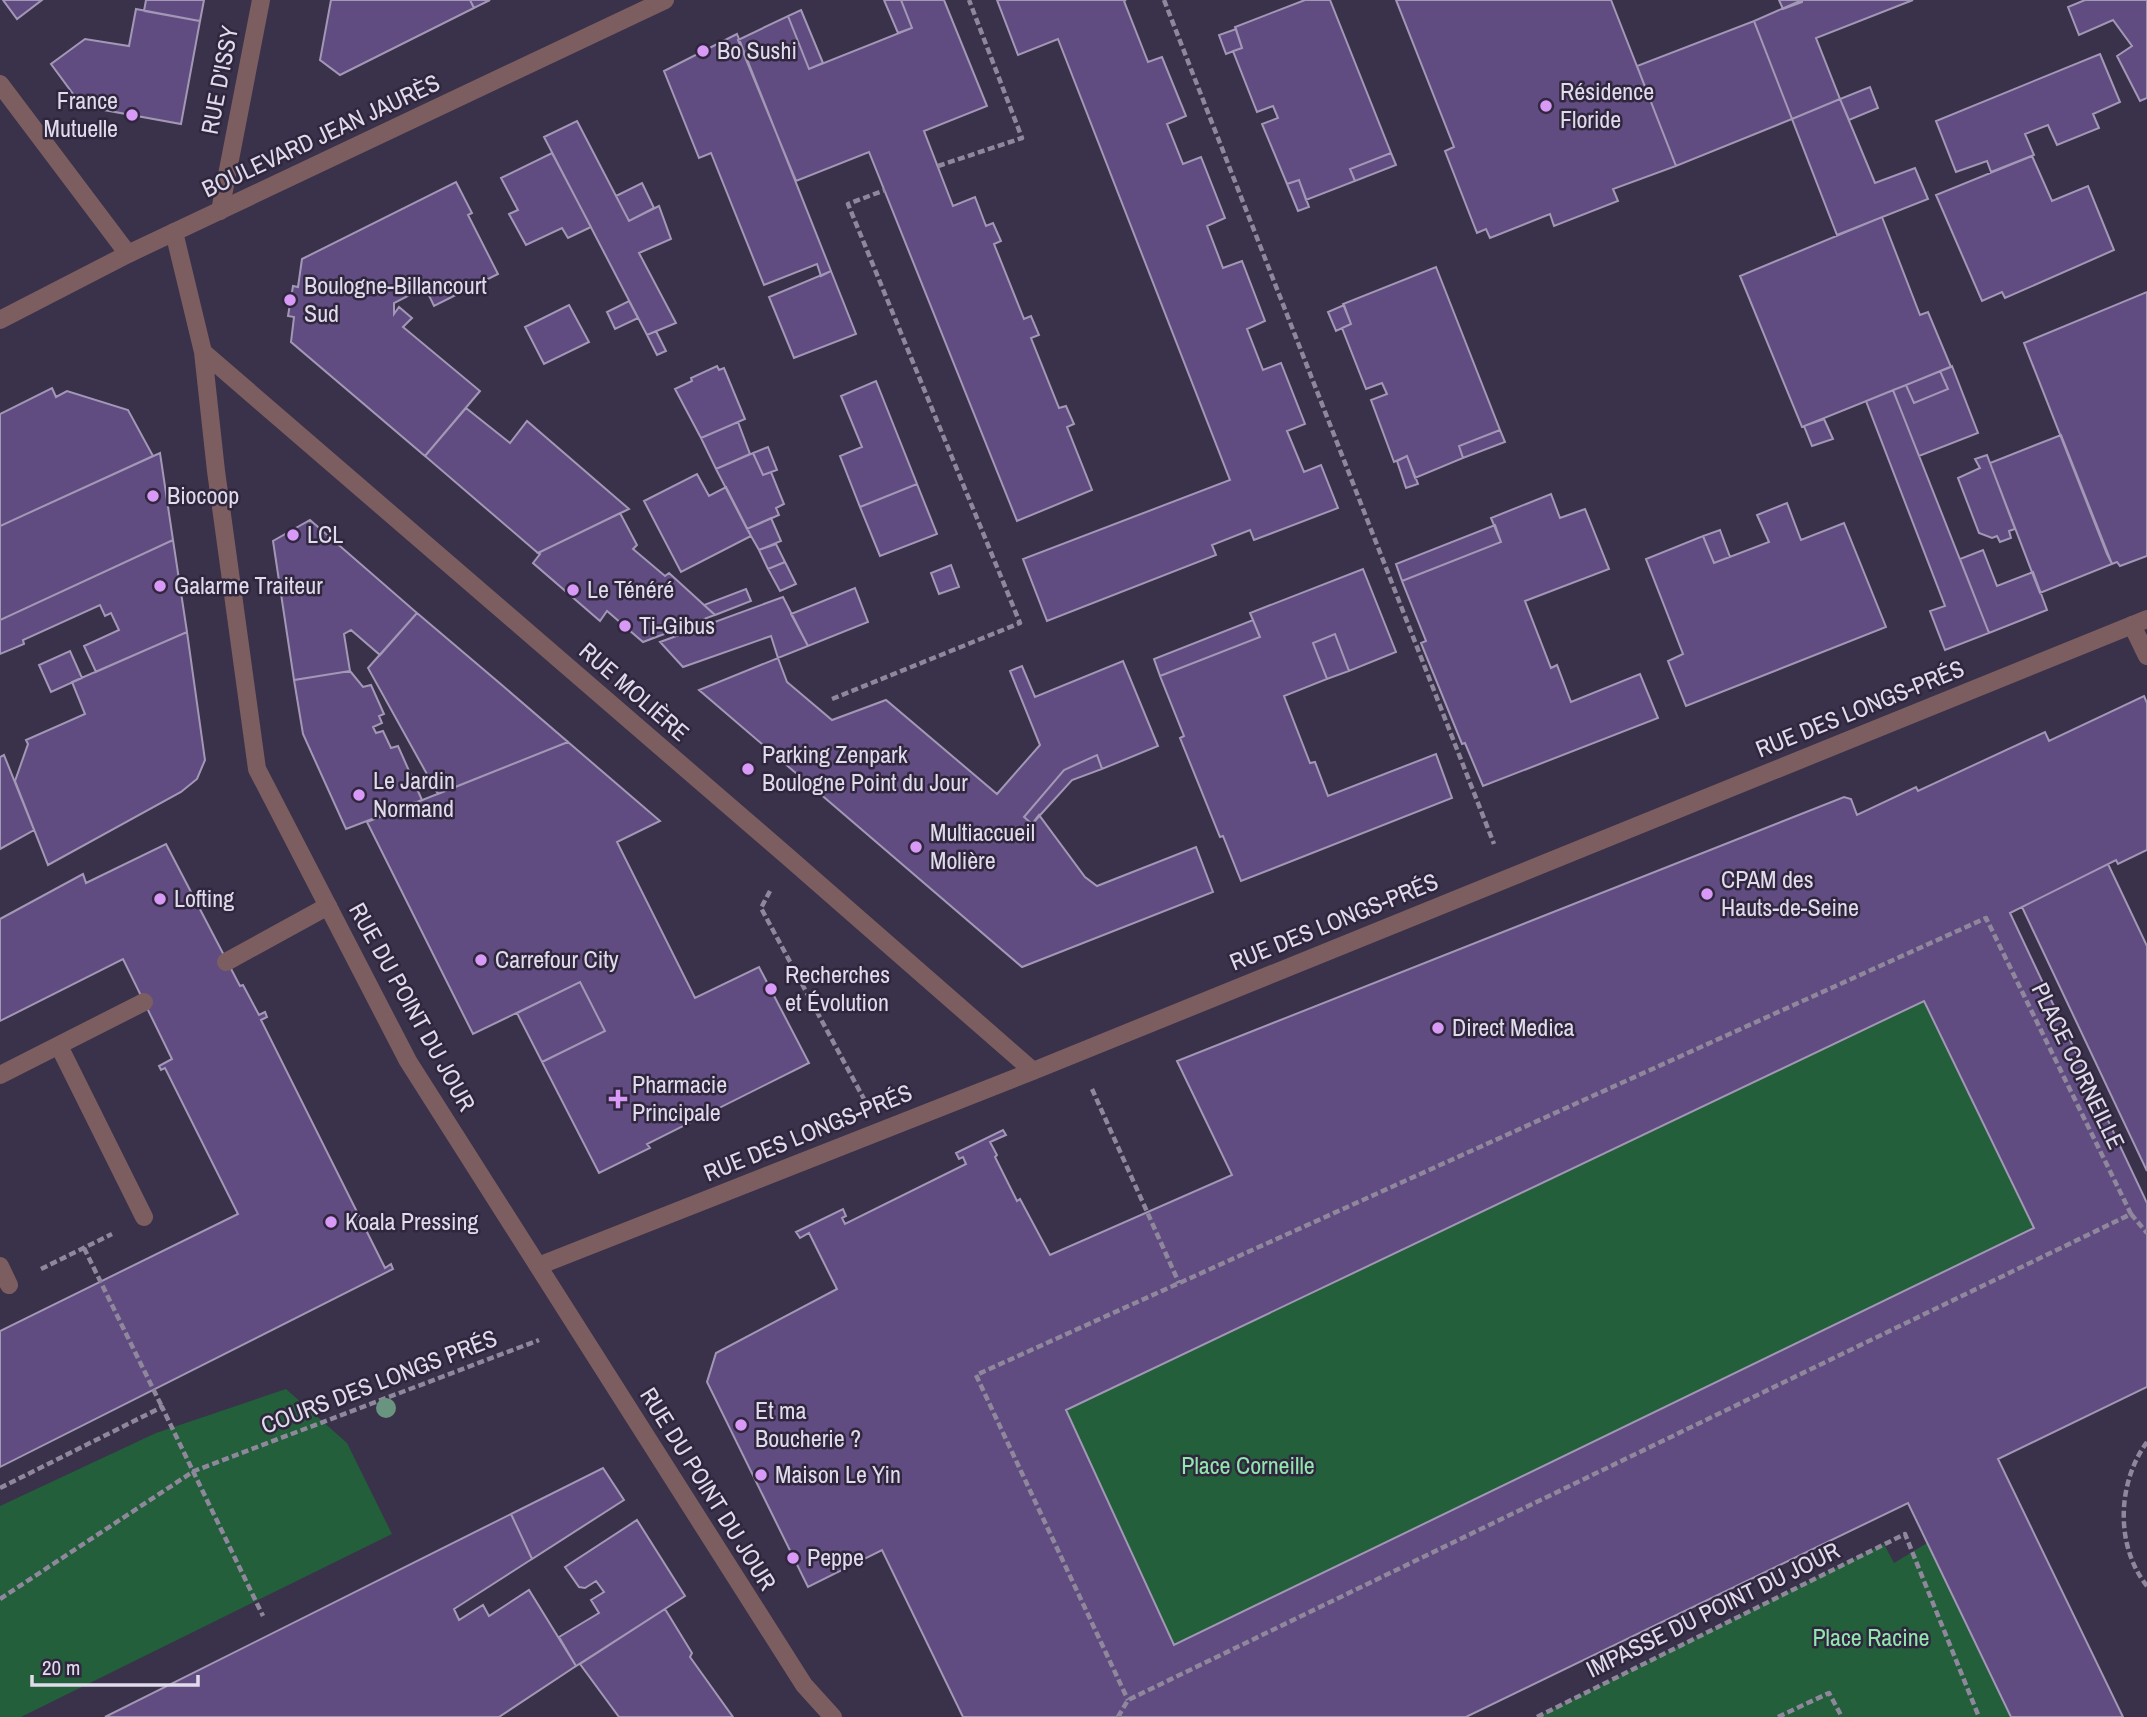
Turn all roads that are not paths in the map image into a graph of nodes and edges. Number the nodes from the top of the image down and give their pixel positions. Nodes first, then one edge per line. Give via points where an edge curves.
1 (261, 0) edge
2 (665, 0) edge
3 (0, 84) edge
4 (220, 211) junction
5 (174, 232) junction
6 (128, 254) junction
7 (0, 320) edge
8 (203, 352) junction
9 (2139, 622) edge
10 (2147, 656) edge
11 (328, 906) junction
12 (226, 961) dead end
13 (144, 1002) dead end
14 (59, 1046) junction
15 (1033, 1071) junction
16 (0, 1075) edge
17 (144, 1217) road end
18 (0, 1266) edge
19 (538, 1266) junction
20 (9, 1285) road end
21 (833, 1717) edge

1 - 4 street, RUE D'ISSY
2 - 4 street, BOULEVARD JEAN JAURÈS
3 - 6 street
4 - 5 street, BOULEVARD JEAN JAURÈS
5 - 6 street, BOULEVARD JEAN JAURÈS
5 - 8 street, RUE DU POINT DU JOUR
6 - 7 street, BOULEVARD JEAN JAURÈS
8 - 11 street, RUE DU POINT DU JOUR via 257,769
8 - 15 street, RUE MOLIÈRE
9 - 10 street
9 - 15 street, RUE DES LONGS-PRÉS
11 - 12 street
11 - 19 street, RUE DU POINT DU JOUR via 408,1061
13 - 14 street
14 - 16 street
14 - 17 street
15 - 19 street, RUE DES LONGS-PRÉS
18 - 20 street
19 - 21 street, RUE DU POINT DU JOUR via 804,1685

